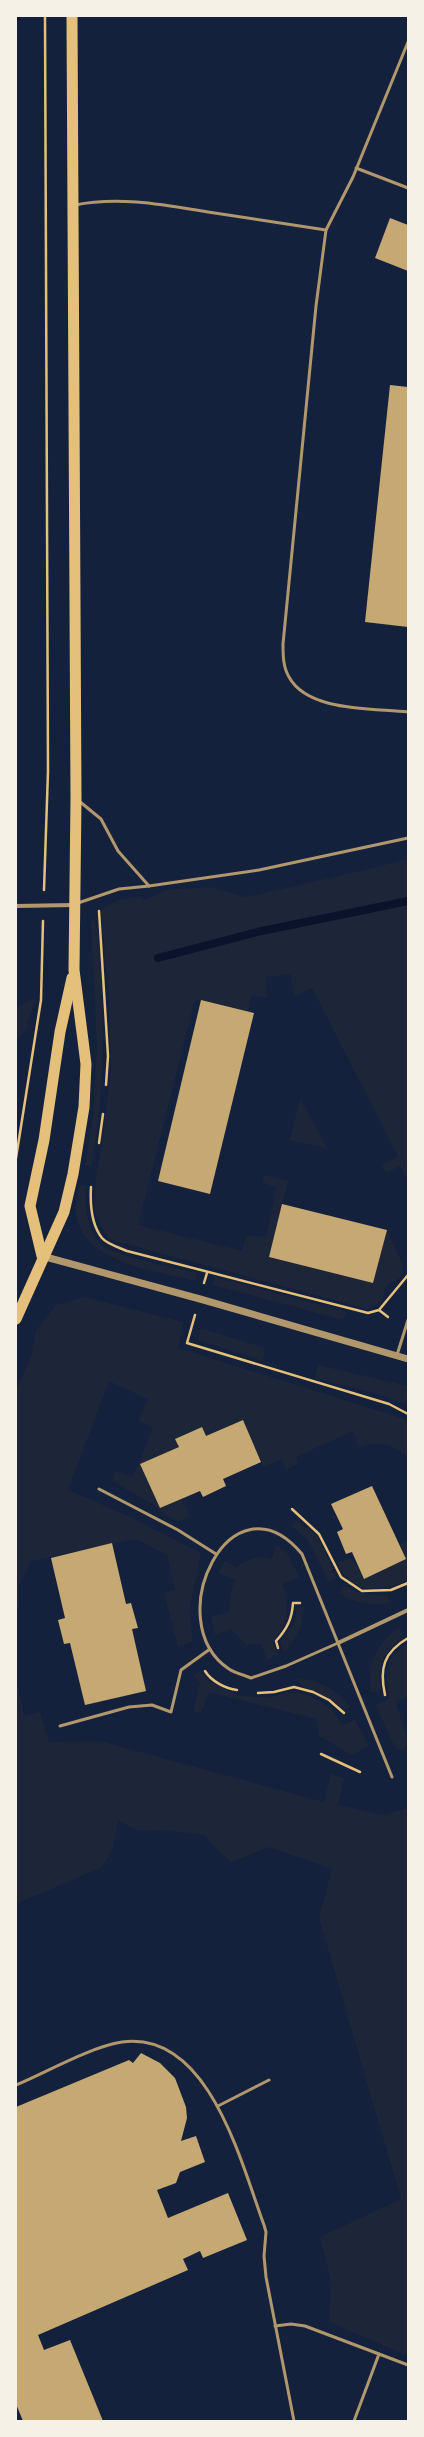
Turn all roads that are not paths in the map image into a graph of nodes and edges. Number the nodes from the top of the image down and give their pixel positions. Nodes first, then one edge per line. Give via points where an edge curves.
1 (72, 16) edge
2 (408, 42) edge
3 (356, 168) junction
4 (408, 188) edge
5 (73, 206) junction
6 (326, 230) junction
7 (408, 712) edge
8 (76, 799) junction
9 (408, 838) edge
10 (149, 886) junction
11 (73, 905) junction
12 (16, 906) edge
13 (74, 970) junction
14 (42, 1256) junction
15 (16, 1319) edge
16 (408, 1320) edge
17 (397, 1355) junction
18 (408, 1359) edge
19 (99, 1489) dead end
20 (216, 1554) junction
21 (408, 1610) edge
22 (338, 1643) junction
23 (210, 1649) junction
24 (60, 1726) dead end
25 (392, 1777) dead end
26 (269, 2080) dead end
27 (16, 2085) edge
28 (218, 2106) junction
29 (275, 2326) junction
30 (379, 2354) junction
31 (408, 2365) edge
32 (294, 2421) edge
33 (354, 2421) edge

1 - 5 highway
2 - 3 lane
3 - 4 lane
3 - 6 lane
5 - 6 lane via 93,201 119,201
5 - 8 highway
6 - 7 lane via 316,306 283,644 284,663 289,678 312,699
8 - 10 lane via 101,818 118,851
8 - 11 highway
9 - 10 lane via 259,870
10 - 11 lane via 119,889
11 - 12 street
11 - 13 highway
13 - 14 highway via 60,1032 44,1140 30,1206
13 - 14 highway via 86,1064 84,1108 64,1212
14 - 15 highway
14 - 17 street
16 - 17 lane
17 - 18 street
19 - 20 lane via 178,1530
20 - 22 lane via 229,1538 245,1531 277,1533 290,1540 302,1554
20 - 23 lane via 209,1567 200,1603 200,1625
21 - 22 street
22 - 23 lane via 251,1678 229,1669
22 - 25 lane
23 - 24 lane via 181,1670 171,1712 152,1705 129,1707
26 - 28 lane
27 - 28 lane via 104,2046 123,2042 153,2043 171,2050 182,2058 198,2075
28 - 29 lane via 266,2232 264,2256
29 - 30 lane via 305,2326
29 - 32 lane
30 - 31 lane
30 - 33 lane

